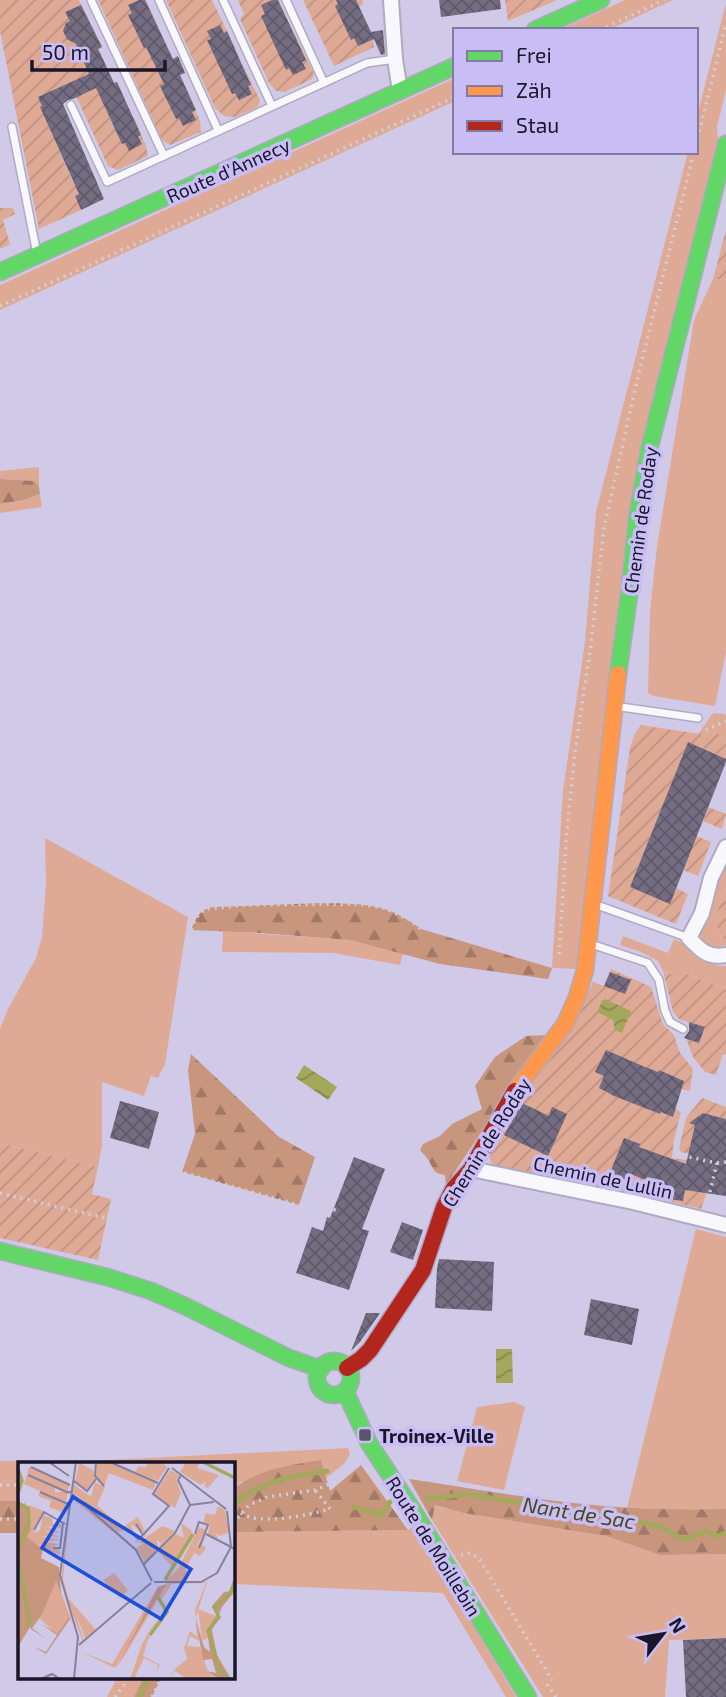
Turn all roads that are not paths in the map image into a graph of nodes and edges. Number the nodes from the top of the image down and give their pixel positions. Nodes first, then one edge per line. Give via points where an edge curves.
1 (91, 0) edge
2 (159, 0) edge
3 (223, 0) edge
4 (286, 0) edge
5 (391, 0) edge
6 (601, 0) edge
7 (539, 28) edge
8 (395, 59) junction
9 (453, 67) edge
10 (324, 83) junction
11 (400, 91) junction
12 (71, 105) dead end
13 (272, 106) junction
14 (12, 127) dead end
15 (218, 130) junction
16 (726, 144) edge
17 (164, 156) junction
18 (37, 254) junction
19 (0, 272) edge
20 (613, 706) junction
21 (698, 718) dead end
22 (726, 847) edge
23 (593, 903) junction
24 (689, 938) junction
25 (587, 942) junction
26 (726, 956) edge
27 (683, 1029) road end
28 (471, 1169) junction
29 (726, 1225) edge
30 (0, 1251) edge
31 (347, 1368) junction
32 (320, 1369) junction
33 (345, 1391) junction
34 (528, 1697) edge

1 - 17 lane
2 - 15 lane
3 - 13 lane
4 - 10 lane
5 - 8 street
6 - 7 street
8 - 10 lane via 368,63
8 - 11 street
9 - 11 street, Route d'Annecy
10 - 13 lane
11 - 18 street, Route d'Annecy
12 - 17 lane via 107,182
13 - 15 lane
14 - 18 lane
15 - 17 lane
16 - 20 street, Chemin de Roday via 649,450
18 - 19 street, Route d'Annecy
20 - 21 lane
20 - 23 street, Chemin de Roday
22 - 24 street
23 - 24 lane
23 - 25 street, Chemin de Roday
24 - 26 street via 701,951
25 - 27 lane via 648,963 659,980 670,1021
25 - 28 street, Chemin de Roday via 577,997 565,1024 516,1088
28 - 29 street, Chemin de Lullin
28 - 31 street, Chemin de Roday via 444,1207 422,1270 370,1350
30 - 32 street via 151,1291
31 - 32 street via 334,1362
31 - 33 street via 351,1377
32 - 33 street via 323,1390 336,1395
33 - 34 street, Route de Moillebin via 369,1443

